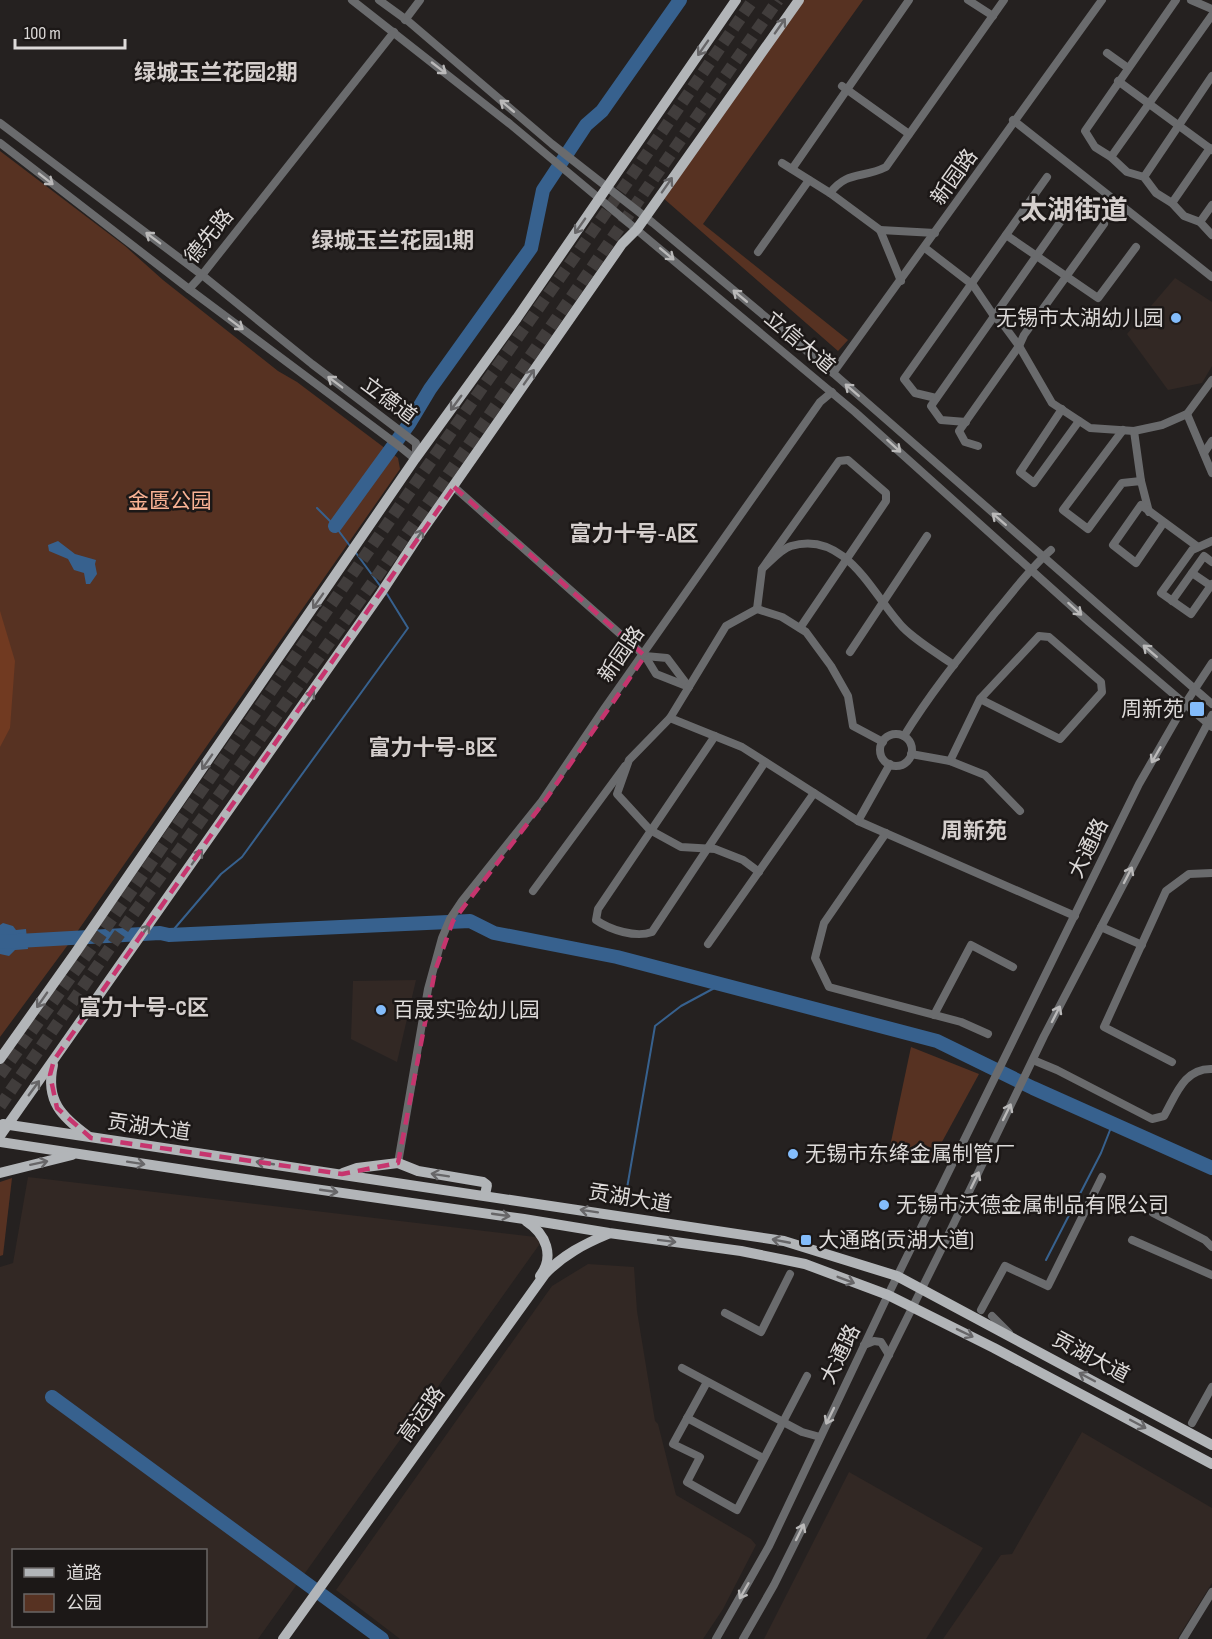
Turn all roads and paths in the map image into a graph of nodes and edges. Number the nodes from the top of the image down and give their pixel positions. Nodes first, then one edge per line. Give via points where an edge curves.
1 (352, 0) edge
2 (379, 0) edge
3 (418, 0) edge
4 (736, 0) edge
5 (799, 0) edge
6 (909, 0) edge
7 (968, 0) edge
8 (1004, 0) edge
9 (1100, 0) edge
10 (1176, 0) edge
11 (1191, 0) edge
12 (1212, 9) edge
13 (1212, 15) edge
14 (993, 16) junction
15 (404, 18) junction
16 (392, 31) junction
17 (1107, 53) dead end
18 (1128, 68) junction
19 (1212, 76) edge
20 (1118, 81) junction
21 (845, 89) junction
22 (1149, 103) junction
23 (1014, 121) junction
24 (0, 123) edge
25 (1177, 126) junction
26 (909, 134) junction
27 (0, 143) edge
28 (1211, 149) edge
29 (1111, 157) junction
30 (782, 163) dead end
31 (792, 169) junction
32 (1047, 177) dead end
33 (1144, 177) junction
34 (809, 180) junction
35 (607, 188) junction
36 (830, 193) junction
37 (599, 198) junction
38 (1075, 201) dead end
39 (1172, 203) junction
40 (1212, 205) edge
41 (645, 216) junction
42 (1200, 222) junction
43 (1104, 225) dead end
44 (637, 229) junction
45 (880, 230) junction
46 (934, 233) junction
47 (1006, 235) junction
48 (1212, 235) edge
49 (1136, 247) dead end
50 (924, 248) junction
51 (758, 252) dead end
52 (1036, 257) junction
53 (201, 274) junction
54 (1067, 277) junction
55 (1212, 277) edge
56 (901, 280) junction
57 (973, 285) junction
58 (189, 289) junction
59 (994, 316) junction
60 (1019, 346) junction
61 (832, 373) junction
62 (1212, 380) edge
63 (833, 393) junction
64 (936, 398) junction
65 (1062, 409) junction
66 (1187, 414) junction
67 (1079, 420) junction
68 (966, 422) junction
69 (1123, 430) junction
70 (1134, 431) junction
71 (1212, 441) edge
72 (978, 446) dead end
73 (1204, 453) junction
74 (416, 459) junction
75 (1212, 473) edge
76 (1141, 481) junction
77 (454, 487) junction
78 (1149, 512) junction
79 (1164, 522) junction
80 (927, 536) dead end
81 (1212, 541) edge
82 (1198, 547) junction
83 (1051, 550) dead end
84 (1043, 557) junction
85 (846, 559) junction
86 (1212, 562) edge
87 (762, 569) junction
88 (1032, 570) junction
89 (1192, 573) junction
90 (1211, 585) edge
91 (883, 601) junction
92 (1172, 601) junction
93 (757, 609) junction
94 (800, 628) junction
95 (850, 652) dead end
96 (644, 655) junction
97 (1212, 663) edge
98 (954, 665) junction
99 (689, 687) junction
100 (1194, 690) junction
101 (980, 699) junction
102 (1185, 704) junction
103 (1212, 704) edge
104 (1212, 715) edge
105 (670, 718) junction
106 (1209, 725) edge
107 (715, 736) junction
108 (904, 736) junction
109 (883, 742) junction
110 (911, 754) junction
111 (629, 760) junction
112 (950, 761) junction
113 (765, 762) junction
114 (890, 764) junction
115 (814, 793) junction
116 (1020, 811) dead end
117 (858, 821) junction
118 (650, 830) junction
119 (886, 833) junction
120 (706, 848) junction
121 (759, 872) junction
122 (1212, 873) edge
123 (532, 891) dead end
124 (1075, 916) junction
125 (1101, 927) junction
126 (708, 944) dead end
127 (1142, 945) junction
128 (1013, 968) dead end
129 (934, 1015) junction
130 (30, 1017) junction
131 (988, 1034) dead end
132 (0, 1047) edge
133 (0, 1059) edge
134 (54, 1060) junction
135 (1172, 1062) dead end
136 (1031, 1063) junction
137 (1212, 1069) edge
138 (3, 1124) edge
139 (0, 1136) edge
140 (91, 1138) junction
141 (0, 1142) edge
142 (78, 1154) junction
143 (399, 1163) junction
144 (0, 1173) edge
145 (342, 1174) junction
146 (1102, 1177) dead end
147 (485, 1196) junction
148 (1153, 1213) dead end
149 (524, 1219) junction
150 (609, 1233) junction
151 (1132, 1240) dead end
152 (1212, 1247) edge
153 (790, 1274) dead end
154 (1212, 1275) edge
155 (897, 1276) junction
156 (922, 1289) junction
157 (888, 1295) junction
158 (912, 1308) junction
159 (981, 1310) dead end
160 (725, 1313) dead end
161 (992, 1316) dead end
162 (1014, 1338) junction
163 (864, 1345) junction
164 (889, 1355) junction
165 (682, 1368) dead end
166 (807, 1376) dead end
167 (707, 1382) junction
168 (1212, 1387) edge
169 (687, 1418) junction
170 (782, 1422) junction
171 (1192, 1424) dead end
172 (820, 1437) junction
173 (1212, 1445) edge
174 (763, 1458) junction
175 (1212, 1464) edge
176 (1212, 1592) edge
177 (1212, 1598) edge
178 (281, 1639) edge
179 (717, 1639) edge
180 (743, 1639) edge
181 (1185, 1639) edge

1 - 16 street, 立信大道
2 - 15 street, 立信大道
3 - 15 street
4 -> 35 main road
41 -> 5 main road
6 - 21 street
7 - 14 street
8 - 14 street
9 - 23 street, 新园路
10 - 18 street
11 - 12 street
13 - 22 street
14 - 26 street
35 -> 15 street, 立信大道
16 -> 37 street, 立信大道
16 - 53 street, 德先路
17 - 18 street
18 - 20 street
19 - 25 street
20 - 22 street
20 - 29 street via 1084,131 1095,147
21 - 26 street
21 - 31 street
22 - 25 street
22 - 29 street
23 - 46 street, 新园路
23 - 55 street
53 -> 24 street, 立德道
25 - 28 street
25 - 33 street
26 - 36 street via 886,167 844,178
27 -> 58 street, 立德道
28 - 39 street
29 - 33 street via 1128,172
30 - 31 street
31 - 34 street
32 - 47 street
33 - 39 street via 1156,193
34 - 36 street
34 - 51 street
35 - 37 main road
35 - 41 street, 立信大道
36 - 45 street
37 - 44 street, 立信大道
37 -> 74 main road
38 - 52 street
39 - 42 street via 1184,216
40 - 42 street
41 - 44 main road
61 -> 41 street, 立信大道
42 - 48 street
43 - 54 street
44 -> 63 street, 立信大道
77 -> 44 main road via 622,244
45 - 46 street
45 - 56 street
46 - 50 street, 新园路
46 - 56 street, 新园路
47 - 52 street
47 - 57 street
49 - 54 street via 1098,298
50 - 56 street, 新园路
50 - 57 street
52 - 54 street
52 - 59 street
53 - 58 street, 德先路
74 -> 53 street, 立德道 via 416,443
54 - 60 street
56 - 61 street, 新园路
57 - 59 street
57 - 64 street via 904,380 915,393
58 -> 74 street, 立德道, bridge
59 - 60 street
59 - 64 street
60 - 65 street via 1052,403
60 - 68 street
84 -> 61 street, 立信大道
62 - 66 street
63 -> 88 street, 立信大道
63 - 96 street, 新园路 via 820,402
64 - 68 street via 931,406 941,420
65 - 67 street
65 - 67 street via 1020,472 1034,483
66 - 70 street
66 - 73 street
67 - 69 street via 1090,428
68 - 72 street via 959,431 965,442
69 - 70 street
69 - 76 street via 1063,510 1088,529 1122,483
70 - 76 street
71 - 73 street
73 - 75 street
74 -> 130 main road
76 - 78 street
77 - 96 street
134 -> 77 main road
78 - 79 street
78 - 79 street via 1140,505 1113,545 1136,562
79 - 82 street
80 - 91 street
81 - 82 street
82 - 92 street via 1161,593
83 - 84 street
84 - 88 street
100 -> 84 street, 立信大道
85 - 87 street via 818,544 789,546
85 - 87 street via 886,501 886,493 848,460 839,461
85 - 91 street
85 - 94 street
86 - 89 street via 1204,556
87 - 93 street
88 - 98 street
88 -> 102 street, 立信大道
89 - 90 street
89 - 92 street
90 - 92 street via 1191,614
91 - 95 street
91 - 98 street via 900,625
93 - 94 street via 782,616
93 - 99 street via 726,626
94 - 109 street via 831,666 848,696 853,726
96 - 99 street via 656,674
96 - 99 street via 667,658
96 - 143 street, 新园路 via 544,802 463,902 443,939
97 - 100 street, 大通路
98 - 108 street
99 - 105 street
100 - 102 street, 大通路
100 - 103 street, 立信大道
101 - 101 street via 1060,739 1102,692 1101,682 1049,637 1039,636
101 - 112 street
102 - 106 street, 立信大道
102 -> 124 street, 大通路 via 1140,784
104 - 106 street
105 - 107 street
105 - 111 street
125 -> 106 street
107 - 113 street
107 - 118 street
108 - 109 street via 895,734
108 - 110 street via 911,744
109 - 114 street via 882,756
110 - 112 street
110 - 114 street via 905,763
111 - 118 street via 617,794
111 - 123 street
112 - 116 street via 985,775
113 - 115 street
113 - 120 street
114 - 117 street
115 - 117 street
115 - 121 street
117 - 119 street
118 - 120 street via 681,846
118 - 120 street via 598,909 596,920 607,928 645,935 652,932
119 - 124 street
119 - 129 street via 824,923 815,958 829,987
120 - 121 street via 743,860
121 - 126 street
122 - 127 street via 1189,874 1166,891
124 - 155 street, 大通路
125 - 127 street
136 -> 125 street
127 - 135 street via 1104,1027
128 - 129 street via 971,945
129 - 131 street
130 - 132 main road
130 - 133 main road
138 -> 134 main road
134 - 140 main road via 50,1075 57,1108 67,1121
136 - 137 street via 1057,1070 1152,1119 1164,1116 1185,1079 1195,1071
156 -> 136 street, 大通路
138 - 139 main road
138 - 140 main road, 贡湖大道
145 -> 140 main road, 贡湖大道
141 - 142 main road, 贡湖大道
144 -> 142 main road
142 -> 149 main road, 贡湖大道
143 - 145 main road via 357,1168
147 -> 143 main road via 487,1185 483,1182 418,1172
145 - 147 main road, 贡湖大道
146 - 159 street via 1048,1286 1005,1266
155 -> 147 main road, 贡湖大道 via 784,1241
148 - 152 street
149 - 150 main road, 贡湖大道
149 - 178 main road, 高运路 via 544,1238 547,1253 543,1272
150 -> 157 main road, 贡湖大道 via 805,1264
150 - 178 main road, 高运路 via 572,1251 545,1274
151 - 154 street
153 - 160 street via 761,1332
155 - 156 main road, 贡湖大道
155 - 157 street, 大通路
156 - 158 street, 大通路
156 - 162 main road, 贡湖大道
157 - 158 main road, 贡湖大道
157 - 163 street, 大通路
158 - 164 street, 大通路
158 -> 175 main road, 贡湖大道
161 - 162 street
173 -> 162 main road, 贡湖大道
163 - 164 street via 881,1342
163 -> 172 street, 大通路
180 -> 164 street, 大通路 via 774,1586
165 - 167 street
166 - 170 street
167 - 169 street
167 - 170 street
168 - 171 street
169 - 174 street
169 - 174 street via 673,1444 700,1457 687,1482 736,1510
170 - 172 street
170 - 174 street
172 -> 179 street, 大通路 via 769,1546
176 - 181 street
177 - 181 street

